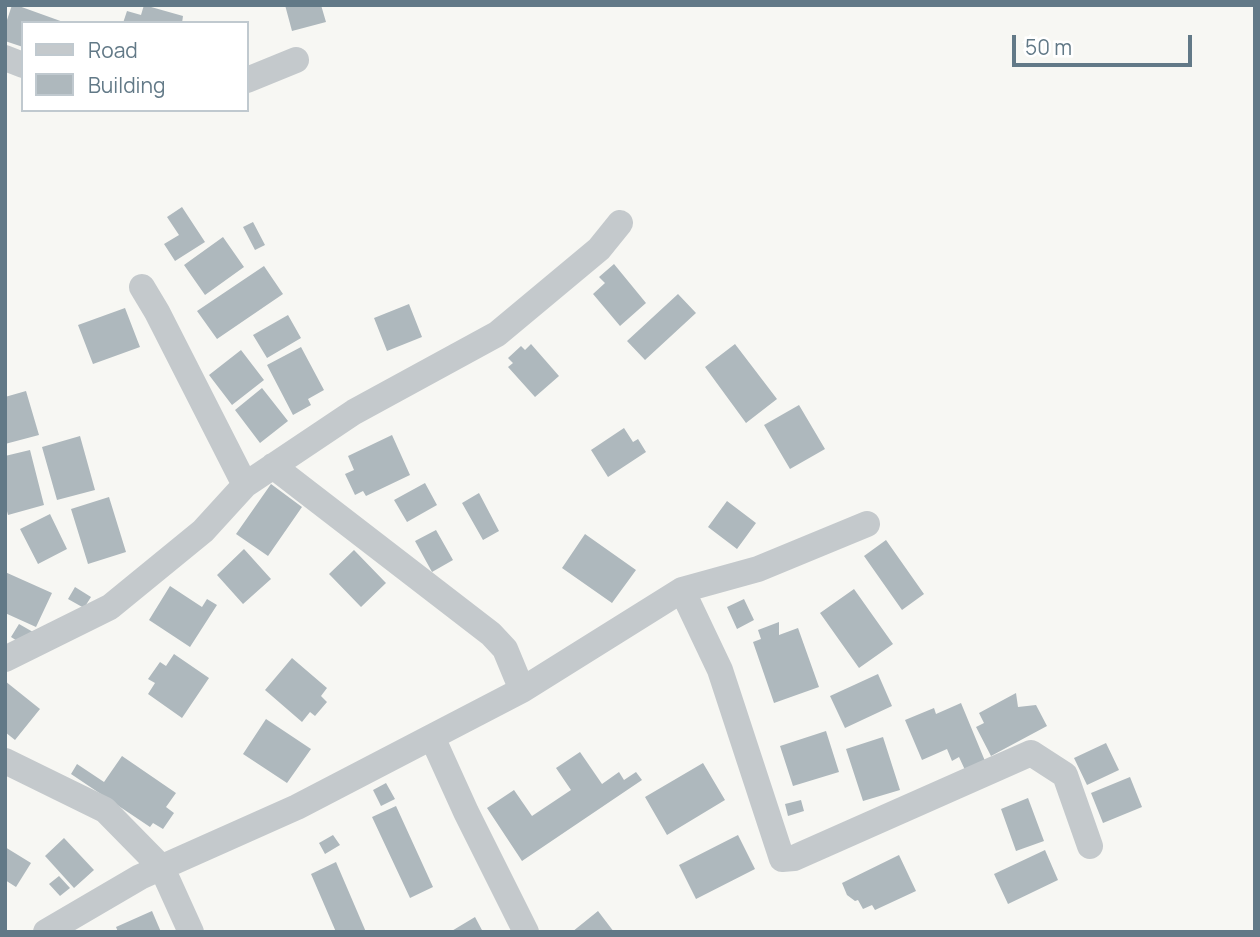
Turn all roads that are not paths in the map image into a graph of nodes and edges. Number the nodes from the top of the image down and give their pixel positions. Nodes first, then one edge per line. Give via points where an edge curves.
1 (296, 60) dead end
2 (248, 80) edge
3 (620, 223) dead end
4 (142, 287) dead end
5 (273, 466) junction
6 (245, 485) junction
7 (867, 524) dead end
8 (682, 590) junction
9 (5, 659) edge
10 (522, 690) junction
11 (432, 737) junction
12 (5, 761) edge
13 (1090, 846) dead end
14 (162, 868) junction
15 (46, 932) edge
16 (191, 932) edge
17 (526, 932) edge

1 - 2 street
3 - 5 street via 599,249 498,334 354,412
4 - 6 street
5 - 6 street
5 - 10 street via 491,634 505,649
6 - 9 street via 203,531 110,607
7 - 8 street via 758,569
8 - 10 street
8 - 13 street via 720,670 782,859 794,858 1031,753 1065,775
10 - 11 street
11 - 14 street via 297,807
11 - 17 street
12 - 14 street via 105,810
14 - 15 street
14 - 16 street

